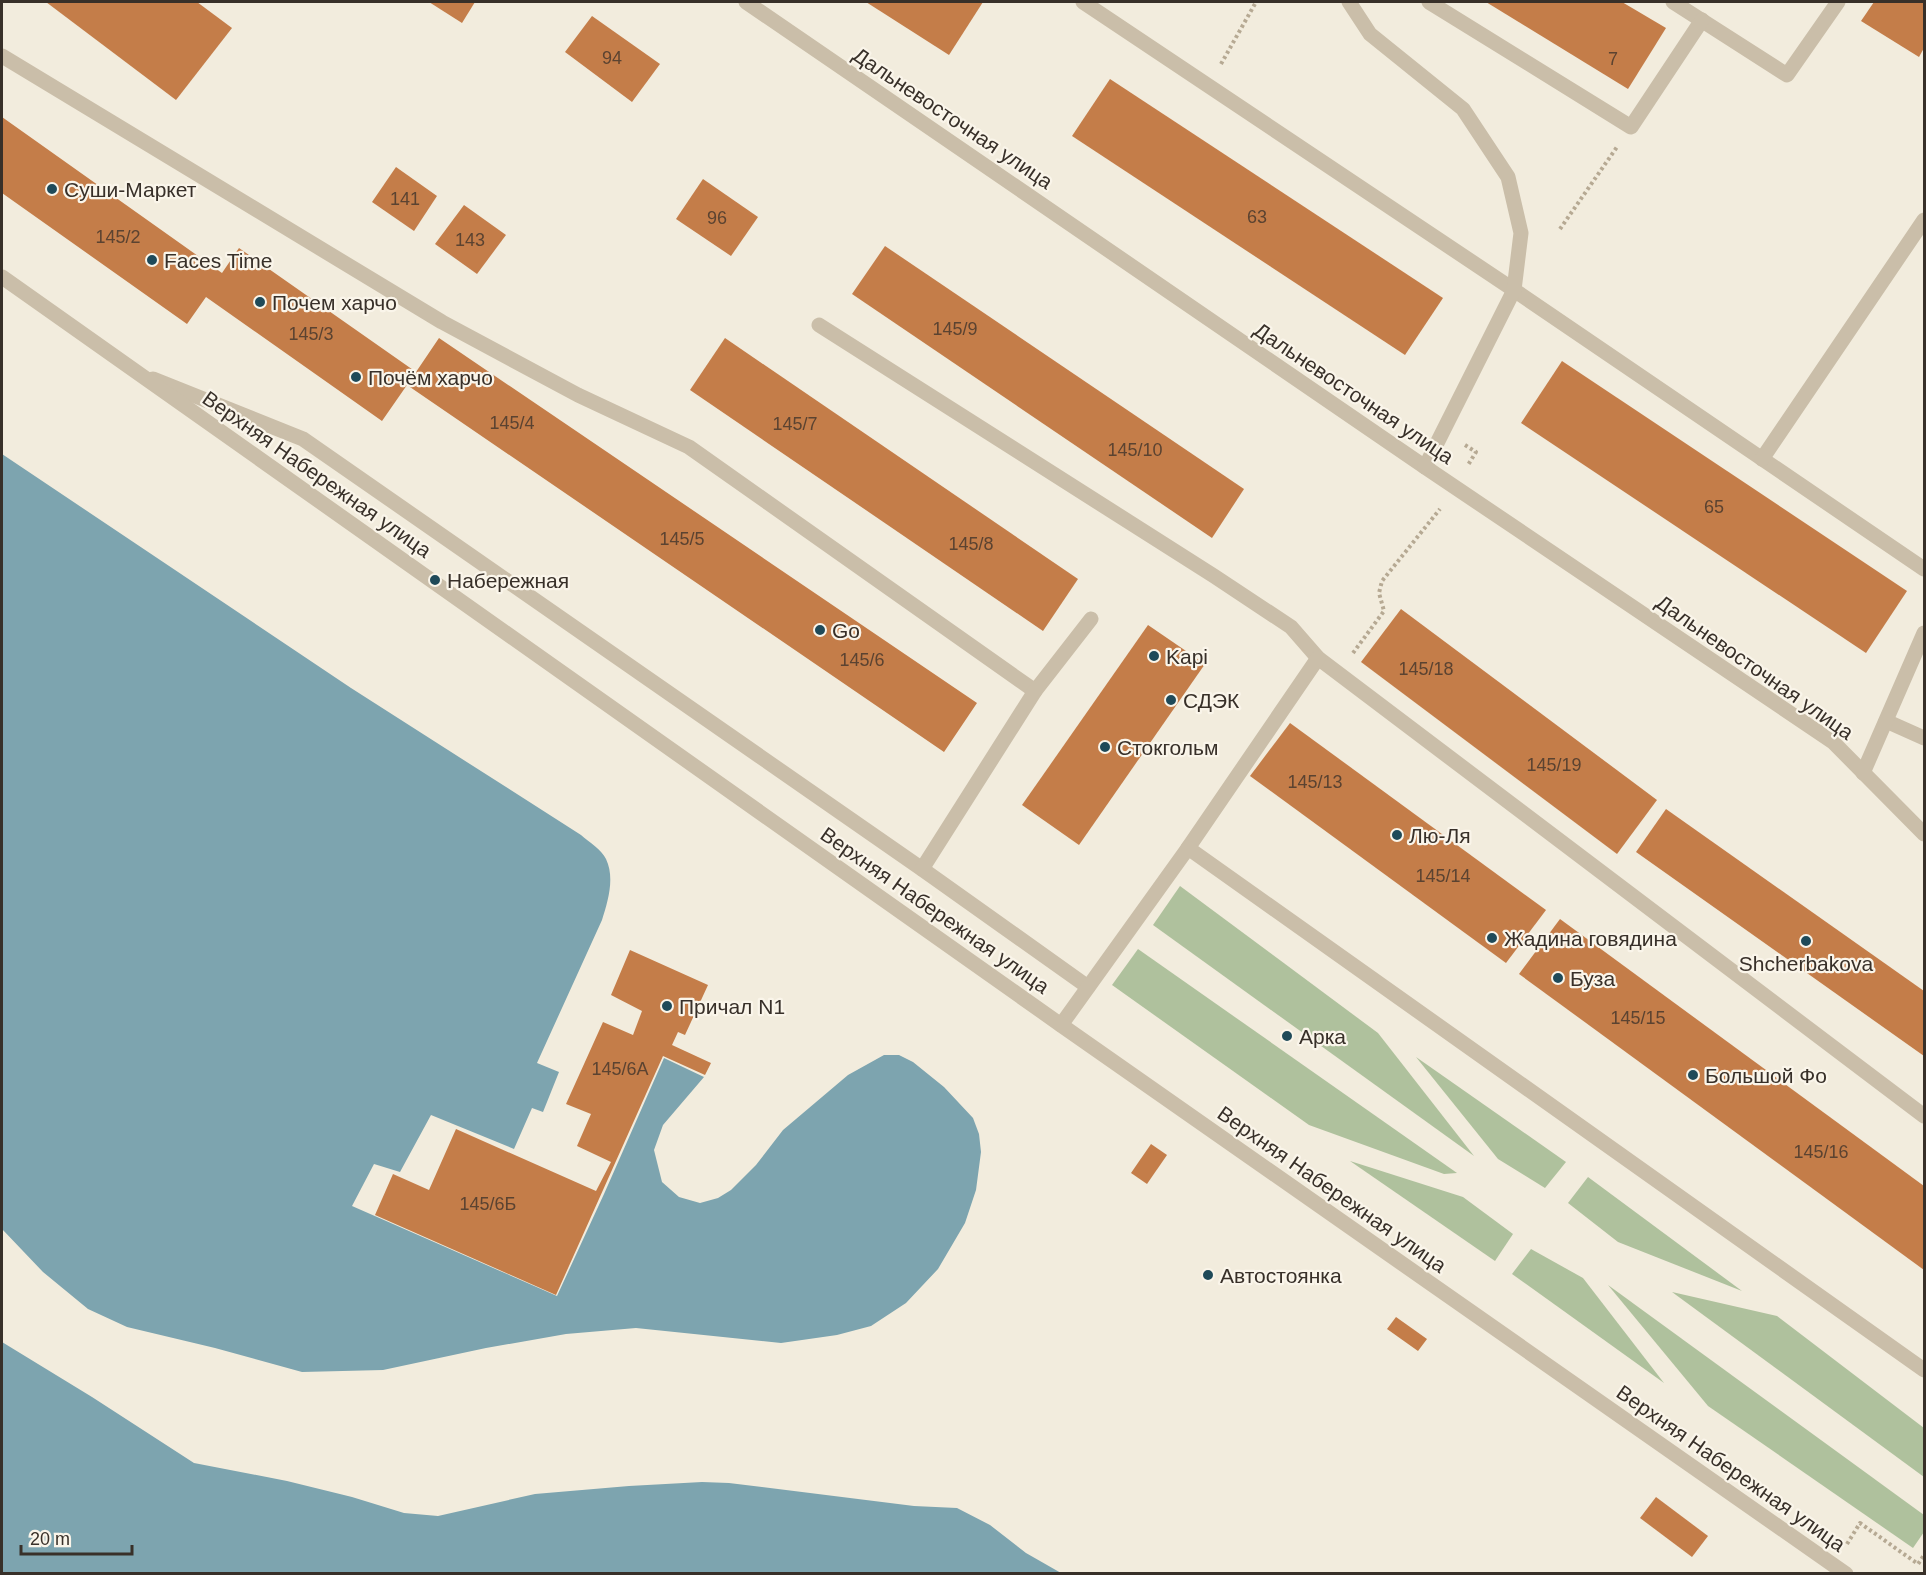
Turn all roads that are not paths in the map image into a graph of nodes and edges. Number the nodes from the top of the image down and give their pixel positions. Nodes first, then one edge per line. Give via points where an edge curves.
1 (746, 2) edge
2 (1083, 2) edge
3 (1349, 2) edge
4 (1428, 2) edge
5 (1673, 2) edge
6 (1838, 2) edge
7 (1702, 20) junction
8 (2, 56) edge
9 (1924, 220) edge
10 (2, 277) edge
11 (1514, 290) junction
12 (819, 325) dead end
13 (138, 374) junction
14 (1762, 459) junction
15 (1425, 467) junction
16 (1924, 569) edge
17 (1091, 619) dead end
18 (1924, 633) edge
19 (1318, 658) junction
20 (1035, 691) junction
21 (1886, 721) junction
22 (1924, 738) edge
23 (1863, 773) junction
24 (1924, 834) edge
25 (1188, 848) junction
26 (922, 869) junction
27 (1088, 987) junction
28 (1061, 1025) junction
29 (1924, 1116) edge
30 (1924, 1370) edge
31 (1840, 1570) edge

1 - 15 street, Дальневосточная улица
2 - 11 street
3 - 11 street via 1370,34 1463,109 1508,177 1521,233
4 - 7 street via 1631,127
5 - 7 street
6 - 7 street via 1787,75
8 - 20 street via 442,322 578,395 689,447
9 - 14 street
10 - 13 street, Верхняя Набережная улица
11 - 14 street
11 - 15 street
12 - 19 street via 1282,620
13 - 26 street via 303,440
13 - 28 street, Верхняя Набережная улица
14 - 16 street
15 - 23 street, Дальневосточная улица via 1833,742
17 - 20 street
18 - 21 street
19 - 25 street
19 - 29 street
20 - 26 street
21 - 22 street
21 - 23 street
23 - 24 street, Дальневосточная улица
25 - 27 street
25 - 30 street
26 - 27 street
27 - 28 street
28 - 31 street, Верхняя Набережная улица

